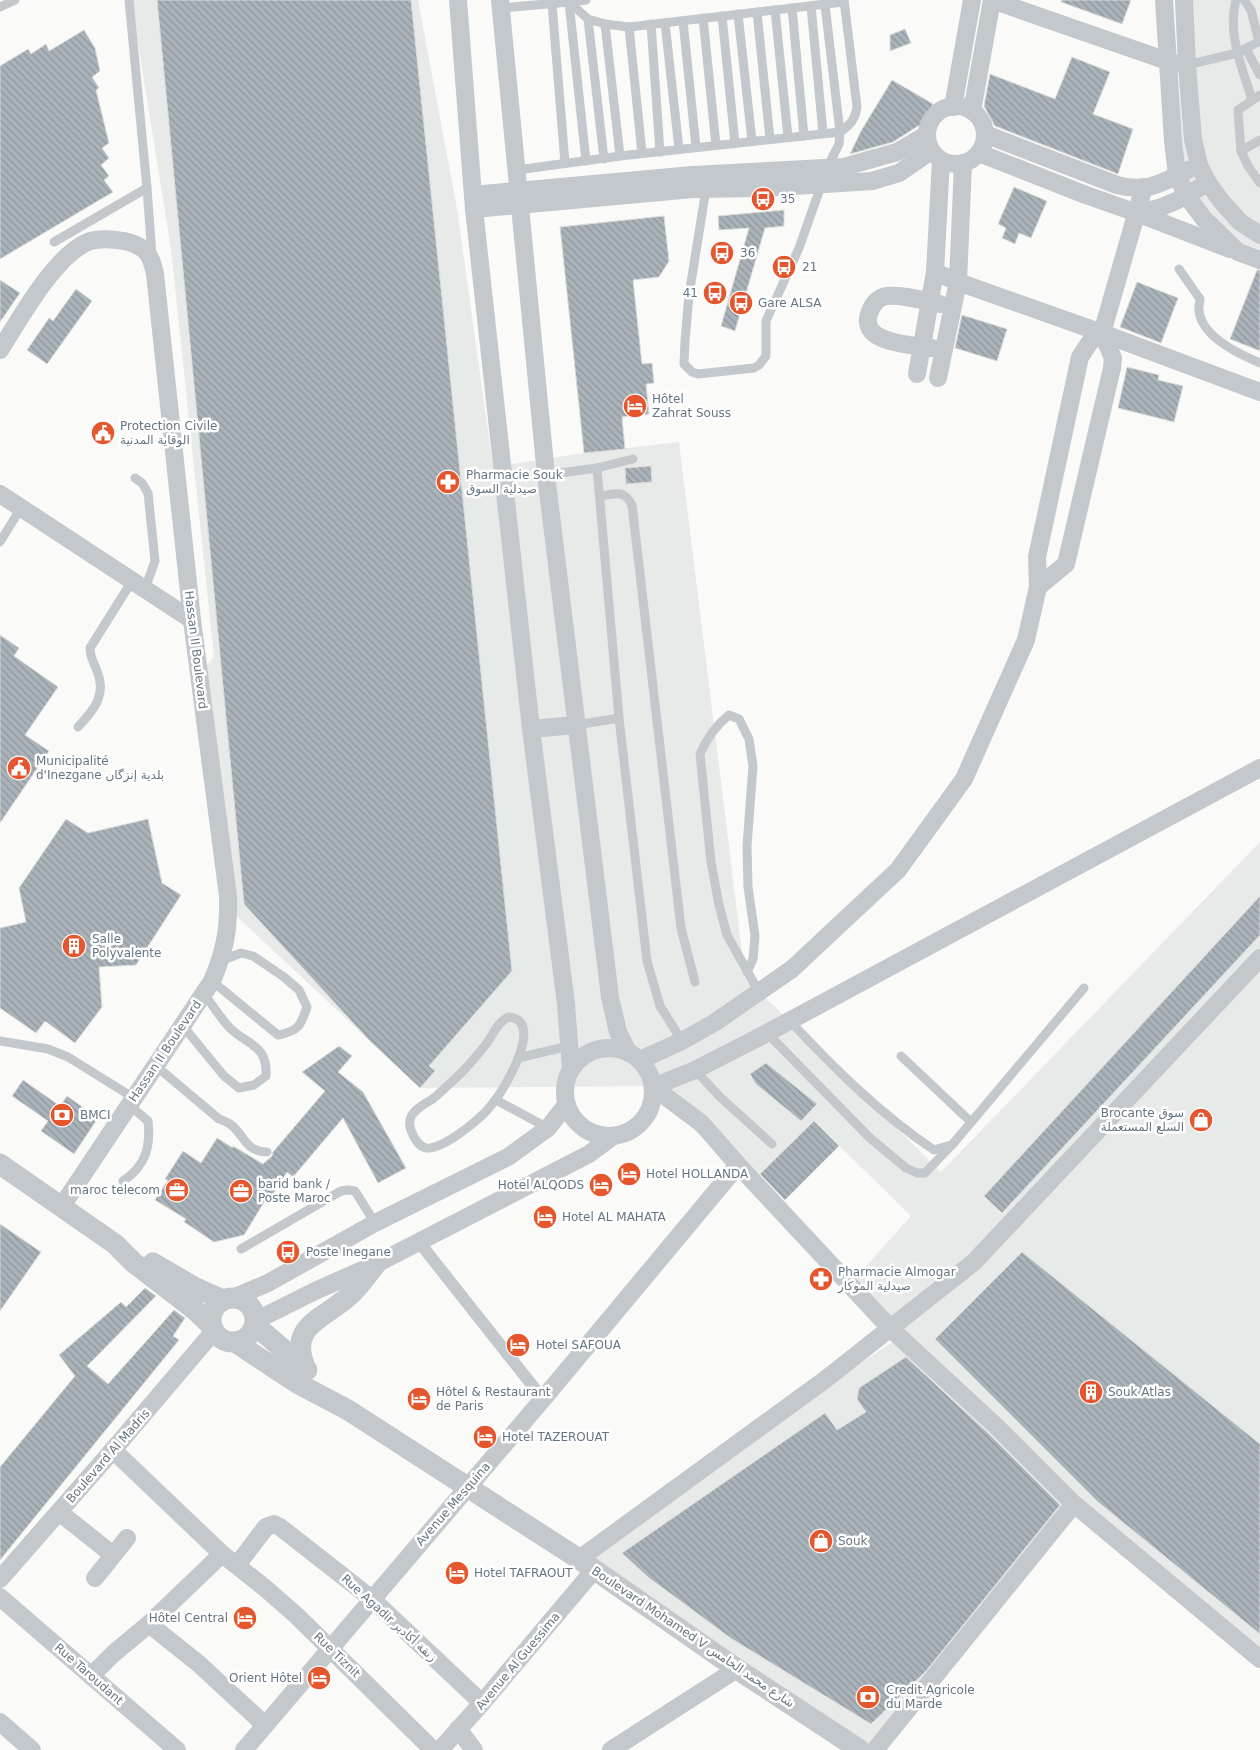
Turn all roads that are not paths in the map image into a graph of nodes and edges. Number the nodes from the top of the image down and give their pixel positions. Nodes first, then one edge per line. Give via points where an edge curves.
1 (15, 0) edge
2 (129, 0) edge
3 (458, 0) edge
4 (586, 0) edge
5 (972, 0) edge
6 (992, 0) edge
7 (1164, 0) edge
8 (1184, 0) edge
9 (1236, 0) edge
10 (1244, 0) edge
11 (844, 1) edge
12 (569, 2) junction
13 (501, 4) edge
14 (552, 4) junction
15 (825, 5) junction
16 (811, 6) junction
17 (0, 7) edge
18 (792, 8) junction
19 (775, 10) junction
20 (757, 12) junction
21 (738, 14) junction
22 (722, 16) junction
23 (703, 18) junction
24 (588, 19) junction
25 (683, 21) junction
26 (665, 23) junction
27 (605, 24) junction
28 (651, 24) junction
29 (628, 27) junction
30 (1259, 42) edge
31 (1241, 51) junction
32 (1167, 62) junction
33 (1187, 65) junction
34 (1260, 75) edge
35 (1256, 97) edge
36 (953, 107) junction
37 (972, 111) junction
38 (840, 132) junction
39 (823, 133) junction
40 (985, 134) junction
41 (804, 136) junction
42 (788, 137) junction
43 (770, 139) junction
44 (1260, 140) edge
45 (752, 141) junction
46 (735, 143) junction
47 (716, 146) junction
48 (696, 148) junction
49 (679, 149) junction
50 (933, 149) junction
51 (1241, 151) junction
52 (660, 152) junction
53 (978, 153) junction
54 (642, 154) junction
55 (620, 156) junction
56 (604, 158) junction
57 (586, 161) junction
58 (565, 163) junction
59 (963, 163) junction
60 (1198, 165) junction
61 (517, 170) junction
62 (1177, 175) junction
63 (824, 176) junction
64 (1208, 183) junction
65 (1260, 183) edge
66 (697, 185) junction
67 (1144, 187) junction
68 (147, 188) junction
69 (1186, 195) junction
70 (519, 197) junction
71 (474, 202) junction
72 (1137, 213) junction
73 (1260, 235) edge
74 (54, 242) dead end
75 (1238, 252) junction
76 (152, 258) junction
77 (1260, 260) edge
78 (1179, 269) dead end
79 (935, 272) junction
80 (958, 282) junction
81 (929, 302) junction
82 (953, 306) junction
83 (1102, 333) junction
84 (921, 347) junction
85 (0, 350) edge
86 (944, 350) junction
87 (1260, 363) edge
88 (917, 374) dead end
89 (938, 378) dead end
90 (1260, 392) edge
91 (633, 459) dead end
92 (597, 468) junction
93 (546, 475) junction
94 (135, 478) dead end
95 (0, 494) edge
96 (600, 496) junction
97 (21, 508) junction
98 (0, 542) edge
99 (138, 585) junction
100 (1038, 587) junction
101 (192, 620) junction
102 (619, 718) junction
103 (576, 725) junction
104 (78, 727) dead end
105 (530, 730) junction
106 (1260, 768) edge
107 (1260, 958) edge
108 (221, 961) junction
109 (747, 972) junction
110 (695, 982) dead end
111 (208, 987) junction
112 (1084, 988) dead end
113 (759, 992) junction
114 (790, 1021) junction
115 (183, 1026) junction
116 (767, 1033) junction
117 (0, 1041) edge
118 (682, 1041) junction
119 (569, 1046) junction
120 (634, 1056) junction
121 (901, 1056) dead end
122 (518, 1058) junction
123 (156, 1066) junction
124 (571, 1069) junction
125 (695, 1070) junction
126 (653, 1087) junction
127 (496, 1100) junction
128 (131, 1102) junction
129 (566, 1105) junction
130 (971, 1122) junction
131 (548, 1128) junction
132 (612, 1137) junction
133 (772, 1144) dead end
134 (952, 1145) junction
135 (267, 1152) dead end
136 (0, 1164) edge
137 (738, 1165) junction
138 (123, 1181) dead end
139 (62, 1206) junction
140 (375, 1224) junction
141 (419, 1242) junction
142 (115, 1244) junction
143 (241, 1249) dead end
144 (376, 1264) junction
145 (229, 1299) junction
146 (255, 1323) junction
147 (212, 1328) junction
148 (891, 1329) junction
149 (235, 1342) junction
150 (306, 1369) junction
151 (543, 1399) junction
152 (348, 1410) junction
153 (113, 1450) junction
154 (467, 1488) junction
155 (1074, 1504) junction
156 (59, 1512) junction
157 (127, 1538) dead end
158 (222, 1554) junction
159 (113, 1555) junction
160 (6, 1560) edge
161 (237, 1565) junction
162 (586, 1565) junction
163 (96, 1578) dead end
164 (0, 1579) edge
165 (0, 1598) edge
166 (372, 1599) junction
167 (149, 1624) junction
168 (331, 1648) junction
169 (1260, 1659) edge
170 (737, 1669) junction
171 (91, 1676) junction
172 (482, 1703) junction
173 (0, 1722) edge
174 (265, 1725) junction
175 (458, 1729) junction
176 (32, 1750) edge
177 (177, 1750) edge
178 (244, 1750) edge
179 (434, 1750) edge
180 (440, 1750) edge
181 (474, 1750) edge
182 (611, 1750) edge
183 (860, 1750) edge
184 (876, 1750) edge

1 - 17 lane
2 - 68 lane
3 - 71 street
4 - 12 lane
5 - 36 street
6 - 32 street
6 - 37 street
7 - 32 street
8 - 33 street
9 - 31 lane via 1233,13
10 - 30 lane via 1251,10
11 - 15 lane
11 - 38 lane via 857,108 853,122
12 - 14 lane
12 - 24 lane
12 - 57 lane
13 - 14 lane
13 - 61 street
14 - 58 lane
15 - 16 lane
15 - 38 lane
16 - 18 lane
16 - 39 lane
18 - 19 lane
18 - 41 lane
19 - 20 lane
19 - 42 lane
20 - 21 lane
20 - 43 lane
21 - 22 lane
21 - 45 lane
22 - 23 lane
22 - 46 lane
23 - 25 lane
23 - 47 lane
24 - 27 lane
24 - 56 lane
25 - 26 lane
25 - 48 lane
26 - 28 lane
26 - 49 lane
27 - 29 lane
27 - 55 lane
28 - 29 lane
28 - 52 lane
29 - 54 lane
30 - 31 lane
31 - 33 lane
31 - 34 lane
31 - 35 lane
32 - 33 street
32 - 62 street
33 - 60 street
35 - 51 lane via 1238,110
36 - 37 street
36 - 50 street via 936,114 931,121
37 - 40 street via 983,125
38 - 39 lane
38 - 63 lane via 839,144
39 - 41 lane
40 - 53 street
40 - 67 street via 1117,185
41 - 42 lane
42 - 43 lane
43 - 45 lane
44 - 51 lane
45 - 46 lane
46 - 47 lane
47 - 48 lane
48 - 49 lane
49 - 52 lane
50 - 59 street via 955,164
50 - 63 street via 897,152
50 - 79 street
51 - 65 lane
52 - 54 lane
53 - 59 street
53 - 72 street
54 - 55 lane
55 - 56 lane
56 - 57 lane
57 - 58 lane
58 - 61 lane
59 - 80 street
60 - 62 street
60 - 64 street
61 - 70 street
62 - 67 street via 1158,185
62 - 69 street
63 - 66 street
63 - 66 lane via 799,248 766,321 766,356 754,368 698,374 684,364
64 - 69 street
64 - 73 street via 1240,222
66 - 70 street
67 - 72 street
68 - 74 lane
68 - 76 lane
69 - 72 street via 1160,208
69 - 75 street via 1204,219
70 - 71 street
70 - 93 street
71 - 105 street
72 - 75 street
72 - 83 street
75 - 77 street
76 - 85 street via 141,247 116,240 102,239 77,248 55,268
76 - 101 street, Hassan II Boulevard
78 - 87 lane via 1200,299 1203,323 1215,338
79 - 80 street
79 - 81 street
80 - 82 street
80 - 83 street
81 - 82 street
81 - 84 street
81 - 84 street via 888,296 879,298 868,316 871,330 877,338
82 - 86 street
83 - 90 street
83 - 100 street via 1090,342 1080,357 1037,557
83 - 100 street via 1112,358 1112,368 1066,564
84 - 86 street
84 - 88 street
86 - 89 street
91 - 92 lane
92 - 93 lane
92 - 96 lane
93 - 103 street
94 - 99 lane via 148,493 155,561
95 - 97 street
96 - 102 lane
96 - 110 lane via 623,494 628,496 632,505 681,928
97 - 98 lane
97 - 99 street
99 - 101 street
99 - 104 lane via 90,648 101,695 93,711
100 - 113 street via 1026,640 964,778 898,870 792,968
101 - 108 street, Hassan II Boulevard via 228,896 229,918
102 - 103 lane
102 - 118 lane via 647,961 660,1006
103 - 105 street
103 - 120 street via 610,997 618,1032
105 - 119 street
106 - 114 street
107 - 148 street, Avenue Al Guessima via 974,1262
108 - 111 street, Hassan II Boulevard
108 - 111 lane via 241,954 253,956 284,977 299,990 307,1007 302,1024 289,1033 278,1035
109 - 109 lane via 727,935 719,905 711,862 700,754 706,740 729,715 739,719 749,739 753,766 748,888 755,936 753,959
109 - 113 lane
111 - 115 street, Hassan II Boulevard
111 - 115 lane via 229,1027 258,1049 266,1064 266,1076 254,1085 239,1088 224,1076
112 - 130 lane
113 - 118 street
114 - 116 street
114 - 134 lane via 908,1133 934,1150
115 - 123 street, Hassan II Boulevard
116 - 125 street
116 - 134 lane via 870,1138 906,1168 925,1173
117 - 128 lane via 61,1054 97,1074
118 - 120 street
119 - 122 lane
119 - 124 street
120 - 124 street via 615,1048 596,1050 579,1059
120 - 126 street via 648,1073
121 - 130 lane
122 - 127 lane via 513,1073
122 - 127 lane via 524,1027 521,1021 508,1018 502,1020 463,1071 414,1112 410,1117 410,1130 419,1144 432,1148 467,1128
123 - 128 street, Hassan II Boulevard
123 - 135 lane via 219,1119 231,1125 256,1151
124 - 129 street via 564,1093
125 - 126 street
125 - 133 lane via 720,1098
126 - 132 street via 652,1101 643,1120 626,1133
126 - 137 street via 701,1123
127 - 131 lane
128 - 138 lane via 148,1121 150,1135 148,1150
128 - 139 street, Hassan II Boulevard
129 - 131 street
129 - 132 street via 584,1129
130 - 134 lane
131 - 140 street via 508,1156
132 - 141 street via 589,1154
136 - 139 street
137 - 148 street
137 - 151 street, Avenue Mesquina
139 - 142 street
140 - 143 lane via 355,1191 340,1191
140 - 145 street via 276,1279
141 - 144 street
141 - 151 street
142 - 145 street via 194,1287
142 - 147 street
144 - 146 street
144 - 150 street via 351,1294 305,1330 300,1343
145 - 146 street via 247,1303
145 - 147 street via 217,1304 213,1310 210,1317
146 - 149 street via 248,1336
146 - 150 street, Boulevard Mohamed V شارع محمد الخامس
147 - 149 street via 219,1338
147 - 153 street, Boulevard Al Madris
148 - 155 street
148 - 162 street, Avenue Al Guessima
149 - 152 street, Boulevard Mohamed V شارع محمد الخامس via 296,1383
150 - 152 street, Boulevard Mohamed V شارع محمد الخامس
151 - 154 street, Avenue Mesquina
152 - 154 street, Boulevard Mohamed V شارع محمد الخامس
153 - 156 street, Boulevard Al Madris
153 - 158 street, Rue Tiznit
154 - 162 street, Boulevard Mohamed V شارع محمد الخامس
154 - 166 street, Avenue Mesquina
155 - 169 street
155 - 184 street
156 - 159 street
156 - 160 street, Boulevard Al Madris
157 - 159 street
158 - 161 street, Rue Tiznit
158 - 167 street
159 - 163 street
160 - 164 street, Boulevard Al Madris
161 - 166 street, Rue Agadir زنقة أكادير via 266,1528 274,1524
161 - 168 street, Rue Tiznit
162 - 170 street, Boulevard Mohamed V شارع محمد الخامس
162 - 172 street, Avenue Al Guessima
165 - 171 street, Rue Taroudant
166 - 168 street, Avenue Mesquina
166 - 172 street, Rue Agadir زنقة أكادير
167 - 171 street
167 - 174 street via 200,1664
168 - 174 street, Avenue Mesquina
168 - 179 street, Rue Tiznit
170 - 182 street
170 - 183 street, Boulevard Mohamed V شارع محمد الخامس
171 - 177 street, Rue Taroudant
172 - 175 street, Avenue Al Guessima
173 - 176 street
174 - 178 street, Avenue Mesquina
175 - 180 street, Avenue Al Guessima
175 - 181 street

